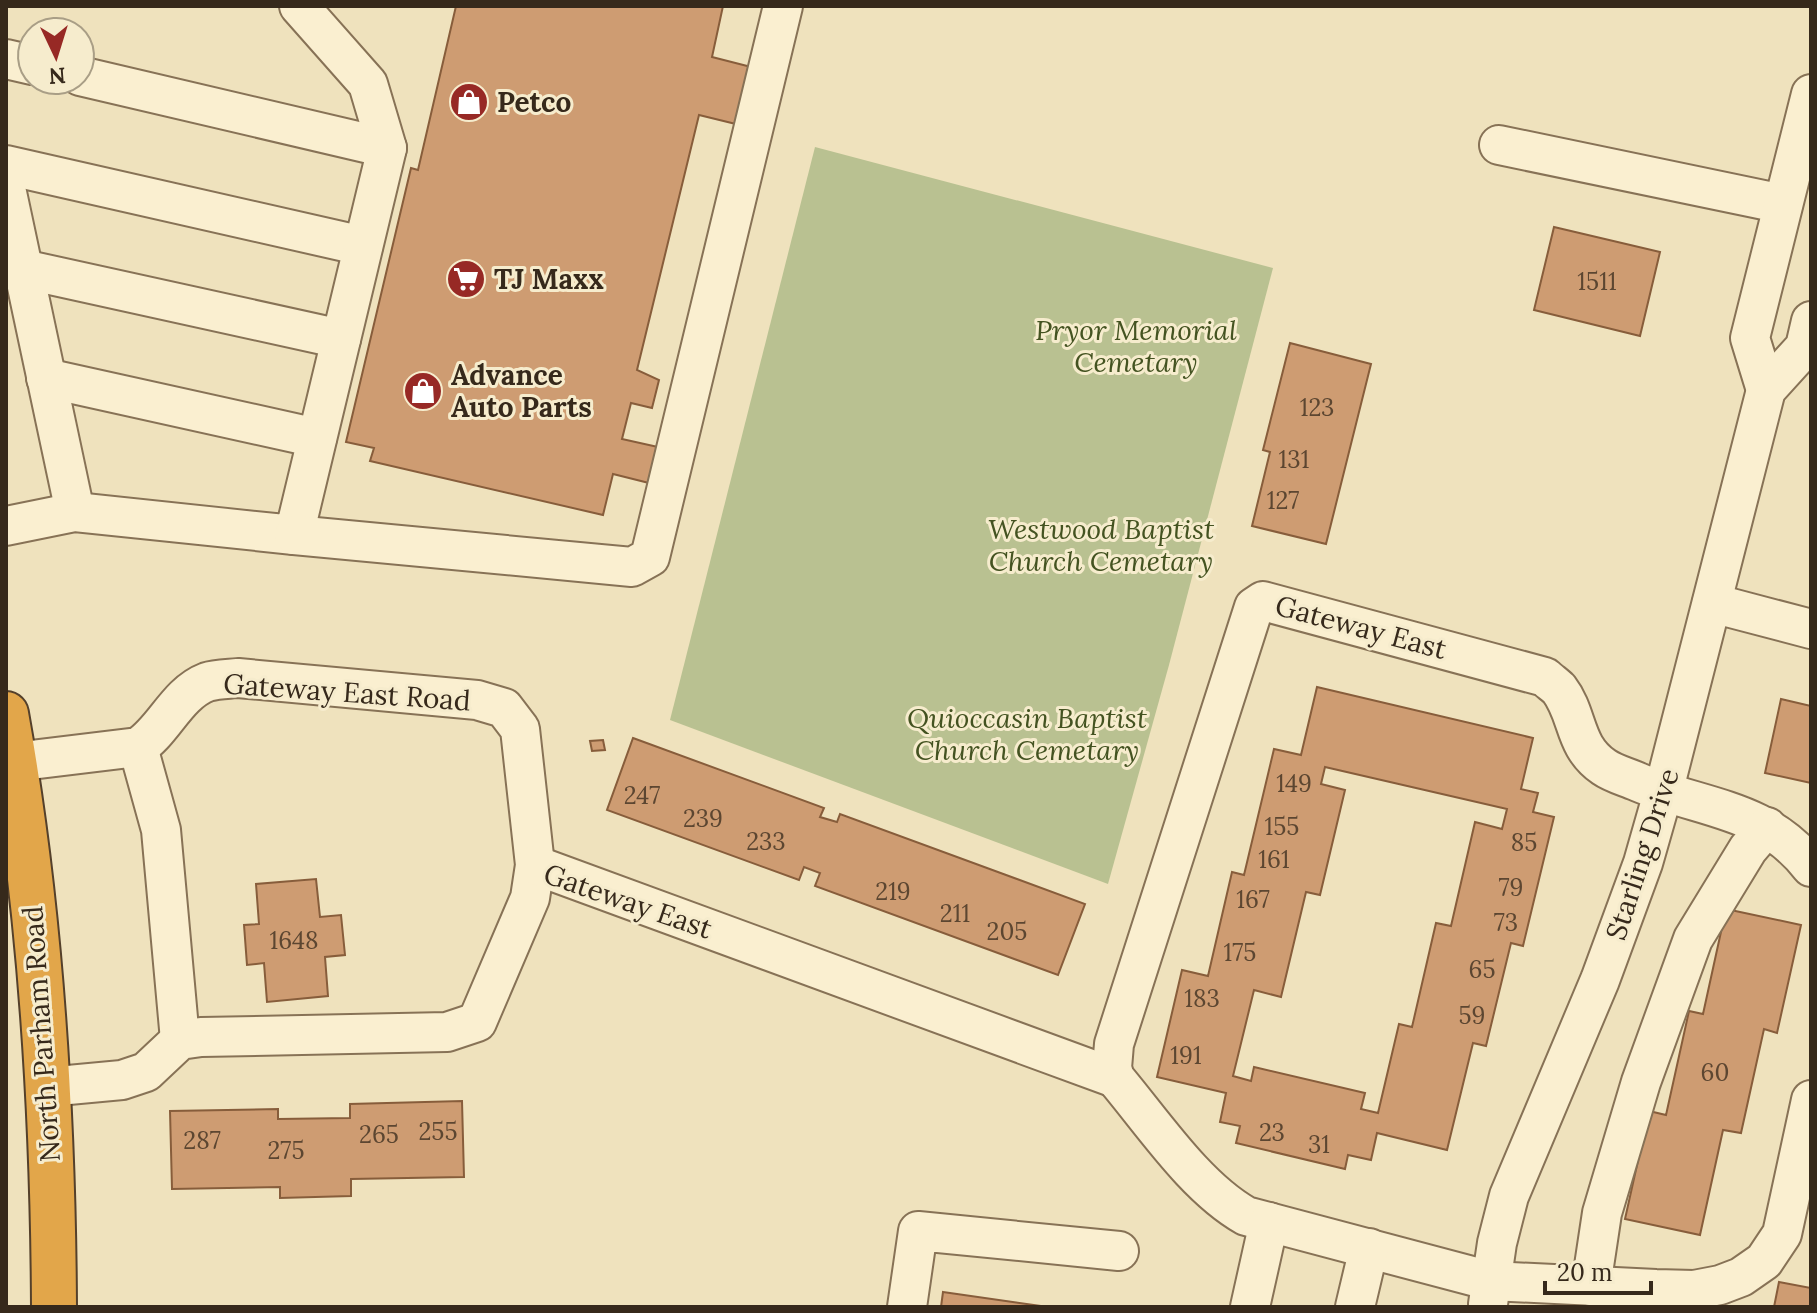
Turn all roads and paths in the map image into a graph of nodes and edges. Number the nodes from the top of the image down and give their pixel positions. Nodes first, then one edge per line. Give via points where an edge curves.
1 (299, 6) edge
2 (783, 6) edge
3 (96, 80) edge
4 (1811, 94) edge
5 (1499, 145) dead end
6 (387, 148) junction
7 (6, 165) edge
8 (6, 188) edge
9 (1783, 204) junction
10 (363, 246) junction
11 (23, 269) junction
12 (1811, 321) edge
13 (341, 339) junction
14 (46, 378) junction
15 (1766, 390) junction
16 (317, 438) junction
17 (75, 512) junction
18 (6, 526) edge
19 (294, 535) junction
20 (1712, 603) junction
21 (1811, 629) edge
22 (6, 714) edge
23 (138, 747) junction
24 (10, 763) edge
25 (1663, 793) junction
26 (1767, 827) junction
27 (535, 865) junction
28 (1811, 867) edge
29 (180, 1040) junction
30 (1115, 1078) junction
31 (47, 1087) junction
32 (1811, 1100) edge
33 (1799, 1213) edge
34 (1269, 1222) junction
35 (1369, 1248) junction
36 (1119, 1251) dead end
37 (1591, 1286) junction
38 (1490, 1294) edge
39 (54, 1307) edge
40 (907, 1307) edge
41 (1250, 1307) edge
42 (1355, 1307) edge

1 - 6 street via 368,84
2 - 19 street via 650,557 632,567
3 - 6 street
4 - 9 street
5 - 9 street
6 - 10 street
7 - 10 street
8 - 11 street
9 - 15 street via 1750,338
10 - 13 street
11 - 13 street
11 - 14 street
12 - 15 street, Starling Drive via 1805,347
13 - 16 street
14 - 16 street
14 - 17 street
15 - 20 street, Starling Drive
16 - 19 street
17 - 18 street
17 - 19 street
20 - 21 street
20 - 25 street, Starling Drive
22 - 24 highway, North Parham Road
23 - 24 street
23 - 27 street, Gateway East Road via 208,681 286,682 477,700 504,708 520,729
23 - 29 street via 161,830
24 - 31 highway, North Parham Road via 36,947
25 - 26 street, Gateway East
25 - 30 street, Gateway East via 1605,768 1590,755 1579,741 1559,689 1545,677 1263,601 1254,607 1114,1044
25 - 38 street, Starling Drive via 1600,980 1509,1196
26 - 28 street, Gateway East via 1789,840
26 - 37 street via 1693,939 1606,1199
27 - 29 street, Gateway East via 530,898 477,1022 447,1032
27 - 30 street, Gateway East
29 - 31 street via 146,1072 122,1080
30 - 34 street, Gateway East via 1207,1187 1246,1216
31 - 39 highway, North Parham Road
32 - 33 street, Gateway East
33 - 37 street, Gateway East via 1764,1261 1720,1285 1694,1290
34 - 35 street, Gateway East
34 - 41 street
35 - 38 street, Gateway East
35 - 42 street
36 - 40 street via 918,1231
37 - 38 street, Gateway East

